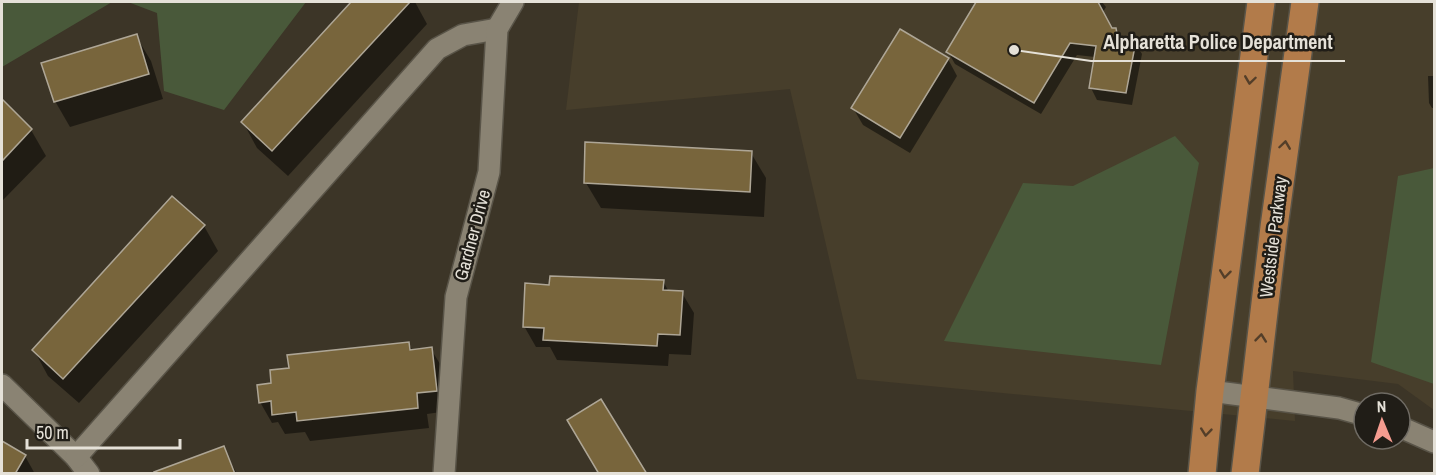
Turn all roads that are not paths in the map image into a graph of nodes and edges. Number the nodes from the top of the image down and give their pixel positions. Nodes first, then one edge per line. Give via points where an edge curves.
1 (513, 2) edge
2 (1261, 2) edge
3 (1305, 2) edge
4 (497, 29) junction
5 (2, 385) edge
6 (1210, 391) junction
7 (1254, 396) junction
8 (1352, 412) edge
9 (1412, 432) edge
10 (1434, 442) edge
11 (76, 457) junction
12 (89, 474) edge
13 (444, 474) edge
14 (1202, 474) edge
15 (1245, 474) edge

1 - 4 street, Gardner Drive
2 -> 6 main road
7 -> 3 main road, Westside Parkway
4 - 11 street via 463,35 437,49
4 - 13 street, Gardner Drive via 489,172 456,297
5 - 11 street
6 - 7 street
6 -> 14 main road
7 - 8 street
7 - 15 main road, Westside Parkway
9 - 10 street
11 - 12 street

